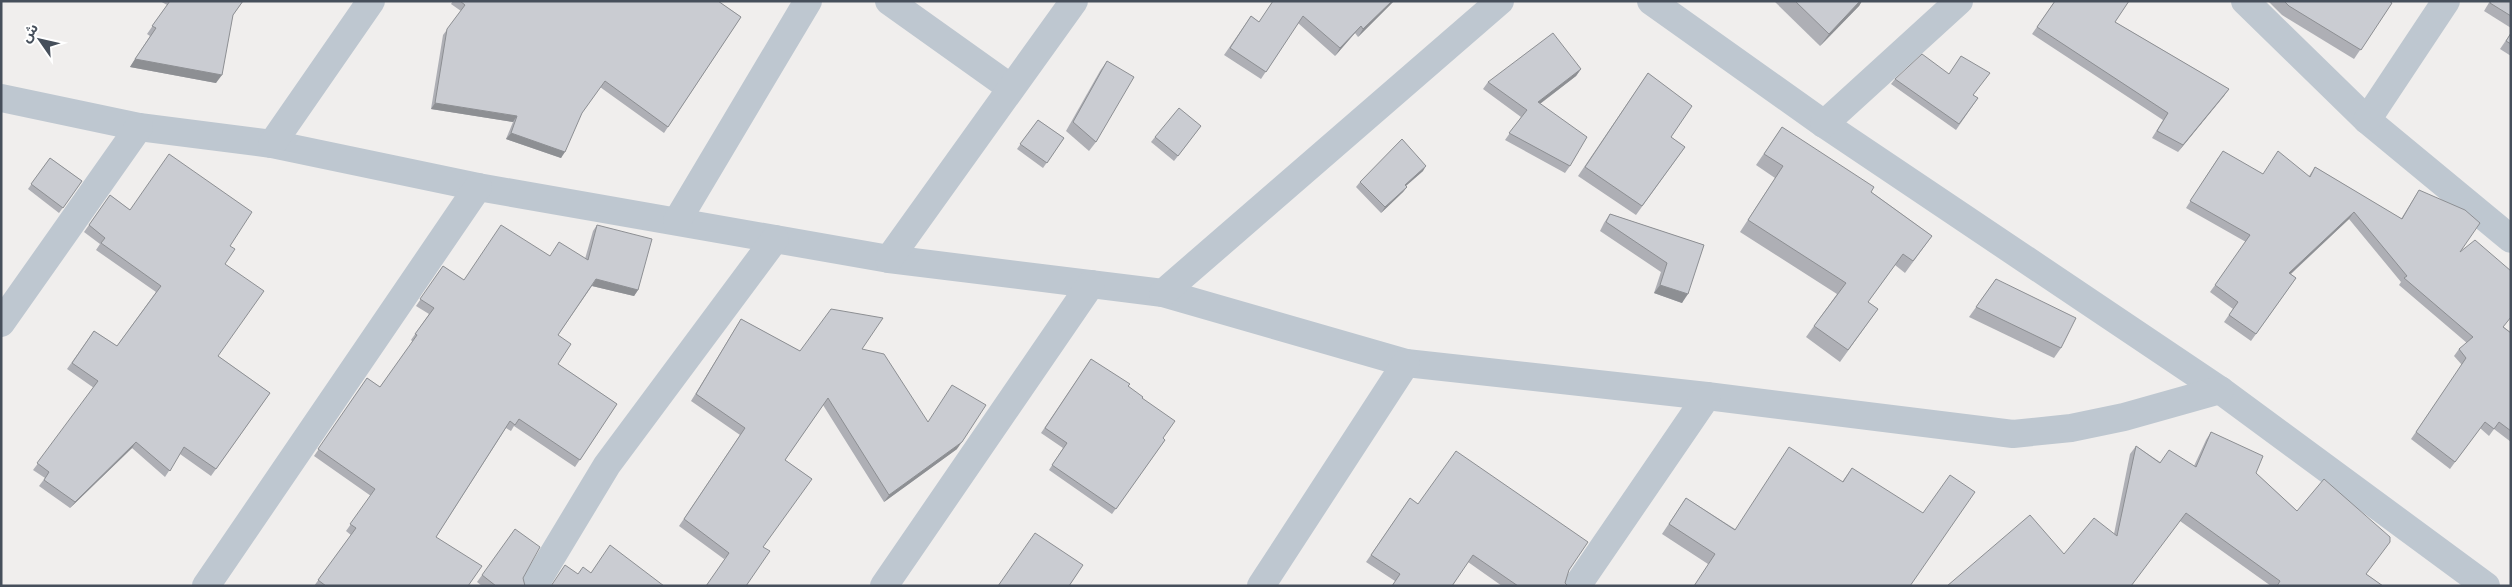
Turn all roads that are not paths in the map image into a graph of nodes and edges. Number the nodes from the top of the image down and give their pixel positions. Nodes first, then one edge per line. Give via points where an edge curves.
1 (371, 1) edge
2 (808, 1) edge
3 (889, 1) edge
4 (1074, 1) edge
5 (1500, 1) edge
6 (1651, 1) edge
7 (1959, 1) edge
8 (2245, 1) edge
9 (2446, 1) edge
10 (1011, 88) junction
11 (1, 98) edge
12 (2367, 120) junction
13 (1824, 124) junction
14 (139, 127) junction
15 (272, 144) junction
16 (478, 187) junction
17 (677, 221) junction
18 (776, 239) junction
19 (2511, 239) edge
20 (889, 259) junction
21 (1091, 284) junction
22 (1163, 293) junction
23 (1, 323) edge
24 (1406, 363) junction
25 (2220, 390) junction
26 (1707, 396) junction
27 (206, 586) edge
28 (534, 586) edge
29 (884, 586) edge
30 (1261, 586) edge
31 (1577, 586) edge
32 (2486, 586) edge

1 - 15 street
2 - 17 street
3 - 10 street
4 - 10 street
5 - 22 street
6 - 13 street
7 - 13 street
8 - 12 street
9 - 12 street
10 - 20 street
11 - 14 street
12 - 19 street
13 - 25 street
14 - 15 street
14 - 23 street
15 - 16 street
16 - 17 street
16 - 27 street
17 - 18 street
18 - 20 street
18 - 28 street via 607,466
20 - 21 street
21 - 22 street
21 - 29 street
22 - 24 street
24 - 26 street
24 - 30 street
25 - 26 street via 2124,417 2071,428 2014,434
25 - 32 street
26 - 31 street

